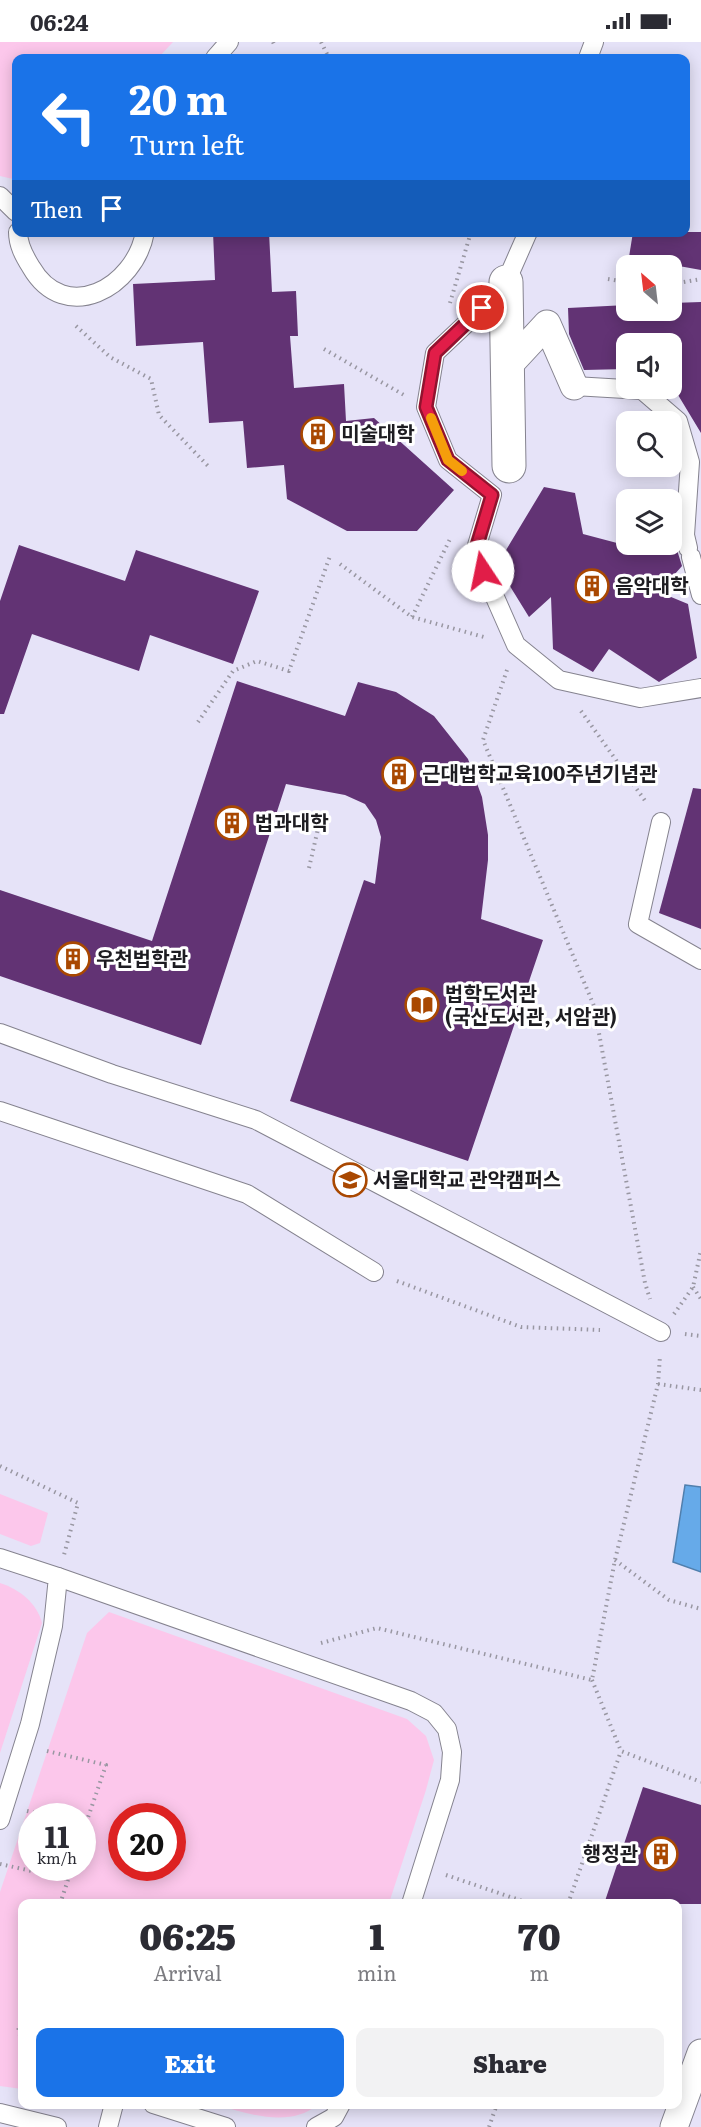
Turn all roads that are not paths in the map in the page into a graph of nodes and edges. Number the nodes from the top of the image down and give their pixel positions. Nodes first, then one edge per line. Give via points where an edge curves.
1 (229, 42) edge
2 (218, 54) edge
3 (0, 196) edge
4 (12, 208) edge
5 (19, 237) edge
6 (143, 237) edge
7 (526, 237) edge
8 (506, 282) junction
9 (508, 366) junction
10 (574, 386) joint
11 (509, 466) dead end
12 (701, 595) edge
13 (701, 688) edge
14 (661, 822) road end
15 (701, 960) edge
16 (0, 1033) edge
17 (0, 1111) edge
18 (374, 1272) road end
19 (662, 1332) road end
20 (0, 1558) edge
21 (58, 1577) junction
22 (0, 1820) edge
23 (413, 1899) edge
24 (701, 2053) edge
25 (692, 2103) edge
26 (113, 2109) edge
27 (169, 2109) edge
28 (338, 2109) edge
29 (0, 2113) edge
30 (57, 2127) edge
31 (108, 2127) edge
32 (226, 2127) edge
33 (316, 2127) edge
34 (674, 2127) edge

1 - 2 lane
3 - 4 lane
5 - 6 lane via 22,253 35,275 63,294 83,297 101,293 115,282 129,268
7 - 8 lane
8 - 9 street
8 - 13 lane via 435,353 426,407 448,460 492,495 475,552 516,645 559,680 640,698
9 - 10 street via 547,324
9 - 11 street
10 - 12 lane via 642,390 678,421 690,462 685,535
14 - 15 lane via 638,924
16 - 19 lane via 256,1120
17 - 18 lane via 247,1194
20 - 21 lane
21 - 22 lane via 53,1626
21 - 23 lane via 411,1701 434,1713 447,1729 452,1752 450,1780
24 - 25 street
25 - 34 street
26 - 31 lane
27 - 32 lane
28 - 33 lane
29 - 30 lane

